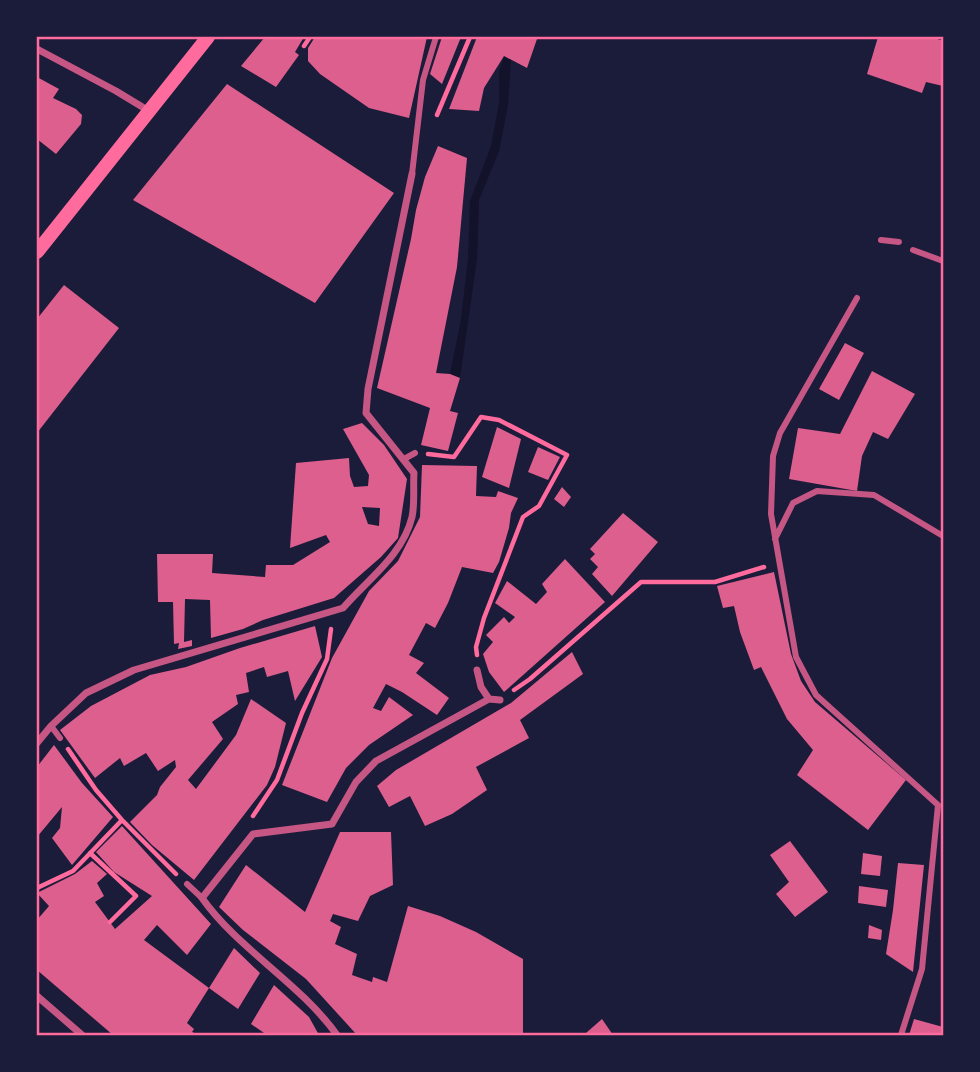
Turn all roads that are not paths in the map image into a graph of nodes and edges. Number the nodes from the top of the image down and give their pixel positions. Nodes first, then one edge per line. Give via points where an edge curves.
1 (208, 37) edge
2 (436, 37) edge
3 (37, 49) edge
4 (149, 112) junction
5 (412, 174) joint
6 (881, 240) dead end
7 (899, 242) dead end
8 (913, 250) dead end
9 (37, 252) edge
10 (943, 261) edge
11 (857, 298) dead end
12 (415, 453) road end
13 (404, 459) junction
14 (943, 536) edge
15 (775, 539) junction
16 (477, 670) road end
17 (489, 699) junction
18 (500, 700) road end
19 (51, 726) junction
20 (60, 738) road end
21 (37, 743) edge
22 (187, 884) road end
23 (202, 898) junction
24 (37, 996) edge
25 (82, 1035) edge
26 (337, 1035) edge
27 (901, 1035) edge

1 - 4 main road
2 - 5 street via 423,80
3 - 4 street
4 - 9 main road
5 - 13 street via 366,414
6 - 7 street
8 - 10 street
11 - 15 street via 780,433 773,456
12 - 13 street
13 - 19 street via 414,473 412,517 402,542 343,608 134,670 86,693
14 - 15 street via 874,495 817,491 793,503
15 - 27 street via 796,657 816,695 938,804 922,970
16 - 17 street
17 - 18 street
17 - 23 street via 376,761 356,782 332,824 253,834
19 - 20 street
19 - 21 street
22 - 23 street
23 - 26 street
24 - 25 street

